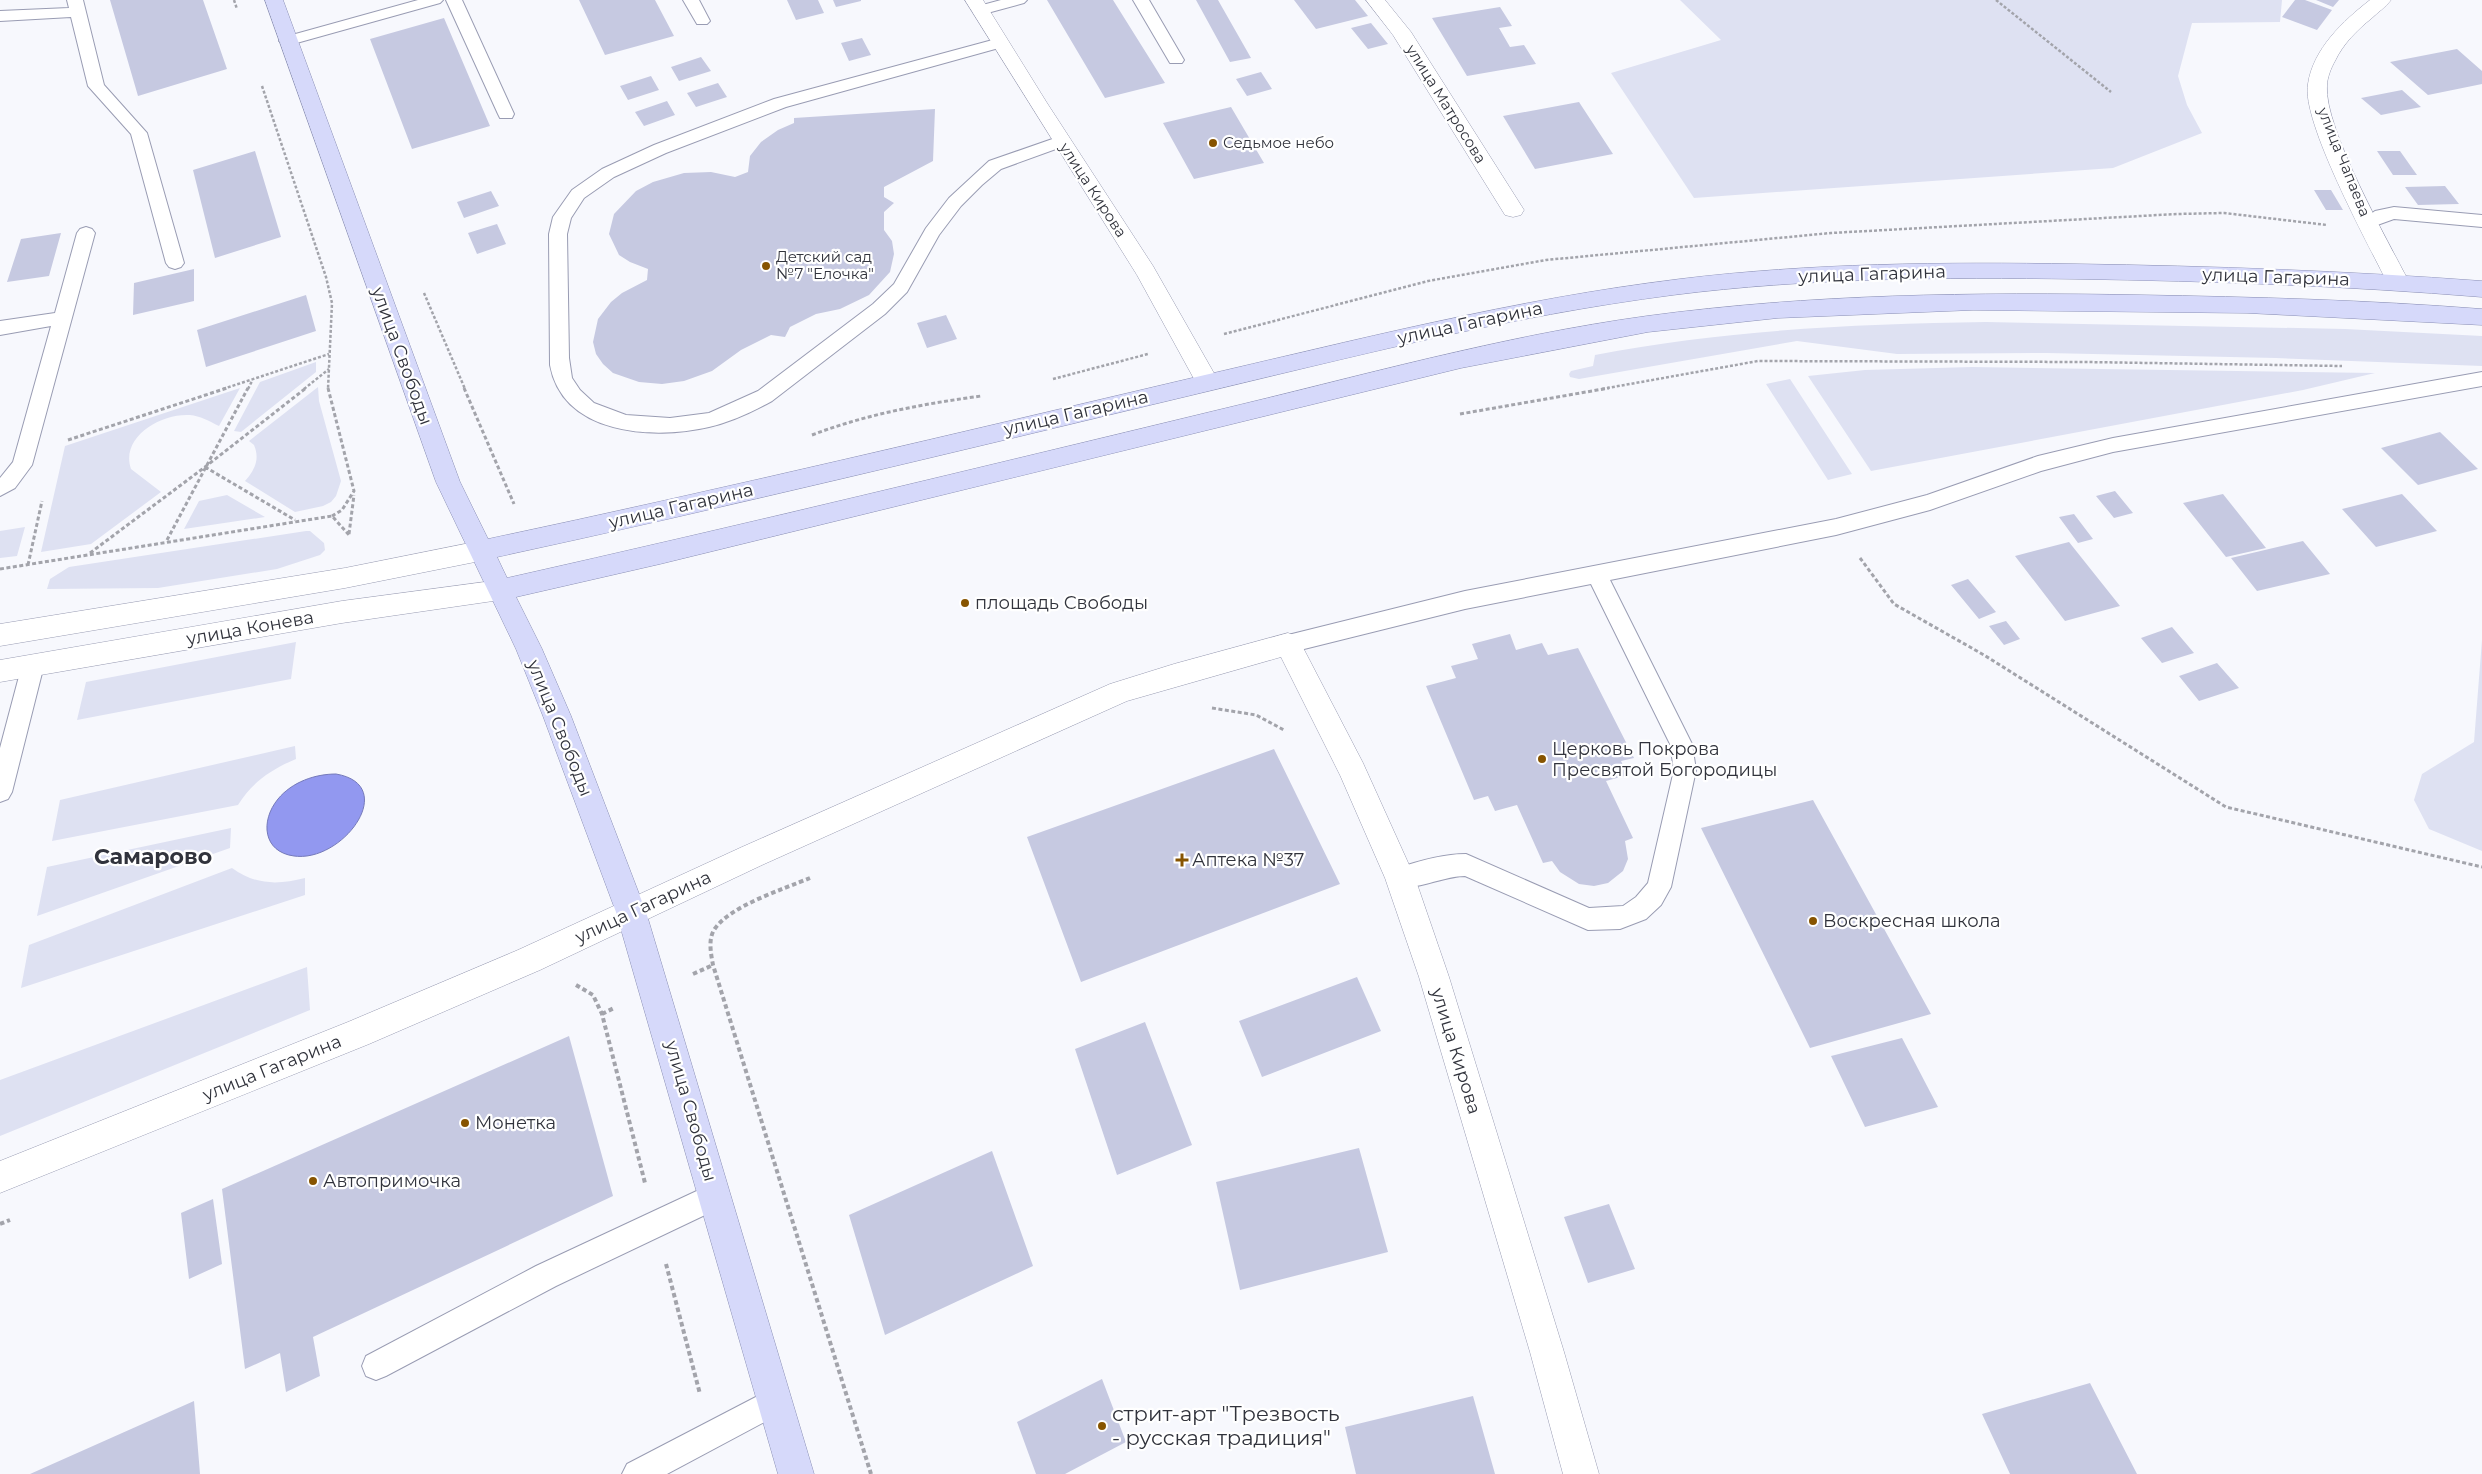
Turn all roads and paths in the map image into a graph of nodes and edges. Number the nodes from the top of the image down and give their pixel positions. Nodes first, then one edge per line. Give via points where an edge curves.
1 (234, 0) edge
2 (274, 0) edge
3 (436, 0) edge
4 (454, 0) edge
5 (691, 0) edge
6 (1019, 0) edge
7 (1141, 0) edge
8 (1376, 0) edge
9 (1996, 0) edge
10 (2382, 0) edge
11 (977, 5) edge
12 (77, 6) edge
13 (237, 9) dead end
14 (0, 16) edge
15 (702, 20) dead end
16 (287, 41) junction
17 (1000, 44) junction
18 (1176, 60) dead end
19 (261, 83) dead end
20 (2111, 92) dead end
21 (506, 114) dead end
22 (1061, 141) junction
23 (1513, 210) dead end
24 (2482, 221) edge
25 (2368, 222) junction
26 (86, 233) dead end
27 (175, 263) dead end
28 (2398, 282) junction
29 (422, 289) dead end
30 (2482, 289) edge
31 (2482, 317) edge
32 (61, 318) junction
33 (0, 328) edge
34 (329, 354) junction
35 (2349, 366) dead end
36 (329, 369) junction
37 (253, 379) junction
38 (2482, 379) edge
39 (1207, 382) junction
40 (1460, 414) dead end
41 (64, 441) dead end
42 (205, 467) junction
43 (0, 488) edge
44 (354, 491) junction
45 (514, 504) dead end
46 (332, 516) junction
47 (296, 521) junction
48 (1836, 527) junction
49 (167, 541) junction
50 (480, 551) junction
51 (87, 554) junction
52 (0, 569) edge
53 (1597, 575) junction
54 (500, 590) junction
55 (0, 635) edge
56 (1288, 644) junction
57 (33, 665) junction
58 (0, 671) edge
59 (1205, 708) dead end
60 (1288, 732) dead end
61 (0, 792) edge
62 (2482, 867) edge
63 (815, 876) dead end
64 (1400, 878) junction
65 (632, 912) junction
66 (0, 1176) edge
67 (716, 1195) junction
68 (376, 1366) dead end
69 (775, 1401) junction
70 (637, 1474) edge
71 (796, 1474) edge
72 (871, 1474) edge
73 (1581, 1474) edge

1 - 13 path
2 - 16 main road, улица Свободы
3 - 16 lane
4 - 21 lane
5 - 15 lane
6 - 11 lane
7 - 18 lane
8 - 23 street, улица Матросова via 1401,32
9 - 20 path
10 - 25 street, улица Чапаева via 2337,40 2322,66 2316,88 2321,114
11 - 17 street, улица Кирова
12 - 14 lane
12 - 27 lane via 96,86 139,133
16 - 50 main road, улица Свободы via 448,482
17 - 22 street, улица Кирова
17 - 22 lane via 780,103 660,149 592,183 569,204 558,234 559,349 563,380 575,398 590,410 604,418 625,422 671,425 694,422 747,406 765,396 872,315 901,288 932,232 976,181 995,165
19 - 34 path via 326,277 332,303
22 - 39 street, улица Кирова via 1156,288
24 - 25 lane via 2394,213
25 - 28 street, улица Чапаева
26 - 32 lane
28 - 30 main road, улица Гагарина
28 - 39 main road, улица Гагарина via 1962,270 1720,283 1551,306
29 - 45 path
31 - 54 main road, улица Гагарина via 2273,305 1979,301 1812,308 1646,325 1461,360
32 - 33 lane
32 - 43 lane via 22,465
34 - 36 path
34 - 37 path
35 - 40 path via 1758,361
36 - 42 path
36 - 44 path via 328,390
37 - 41 path
37 - 42 path
38 - 48 lane via 2113,445 2038,464 1930,502
39 - 50 main road, улица Гагарина
42 - 47 path
42 - 49 path
42 - 51 path
44 - 46 path via 342,510
44 - 46 path via 349,535
46 - 47 path
47 - 49 path
48 - 53 lane
48 - 62 path via 1894,604 1984,655 2226,807
49 - 51 path
50 - 54 main road, улица Свободы
50 - 55 street, улица Конева via 345,578
51 - 52 path
53 - 56 lane via 1465,600
53 - 64 lane via 1681,744 1685,770 1659,887 1649,903 1630,916 1609,921 1588,919 1466,865 1450,865
54 - 57 street, улица Конева via 342,612
54 - 65 main road, улица Свободы via 557,716
56 - 64 street, улица Кирова
56 - 65 street, улица Гагарина via 1120,692
57 - 58 street, улица Конева
57 - 61 lane
59 - 60 path via 1256,715
63 - 72 path via 724,918 714,931 710,945 713,965
64 - 73 street, улица Кирова via 1434,977
65 - 66 street, улица Гагарина via 367,1029
65 - 67 main road, улица Свободы
67 - 68 lane via 546,1276
67 - 69 main road, улица Свободы
69 - 70 lane
69 - 71 main road, улица Свободы

